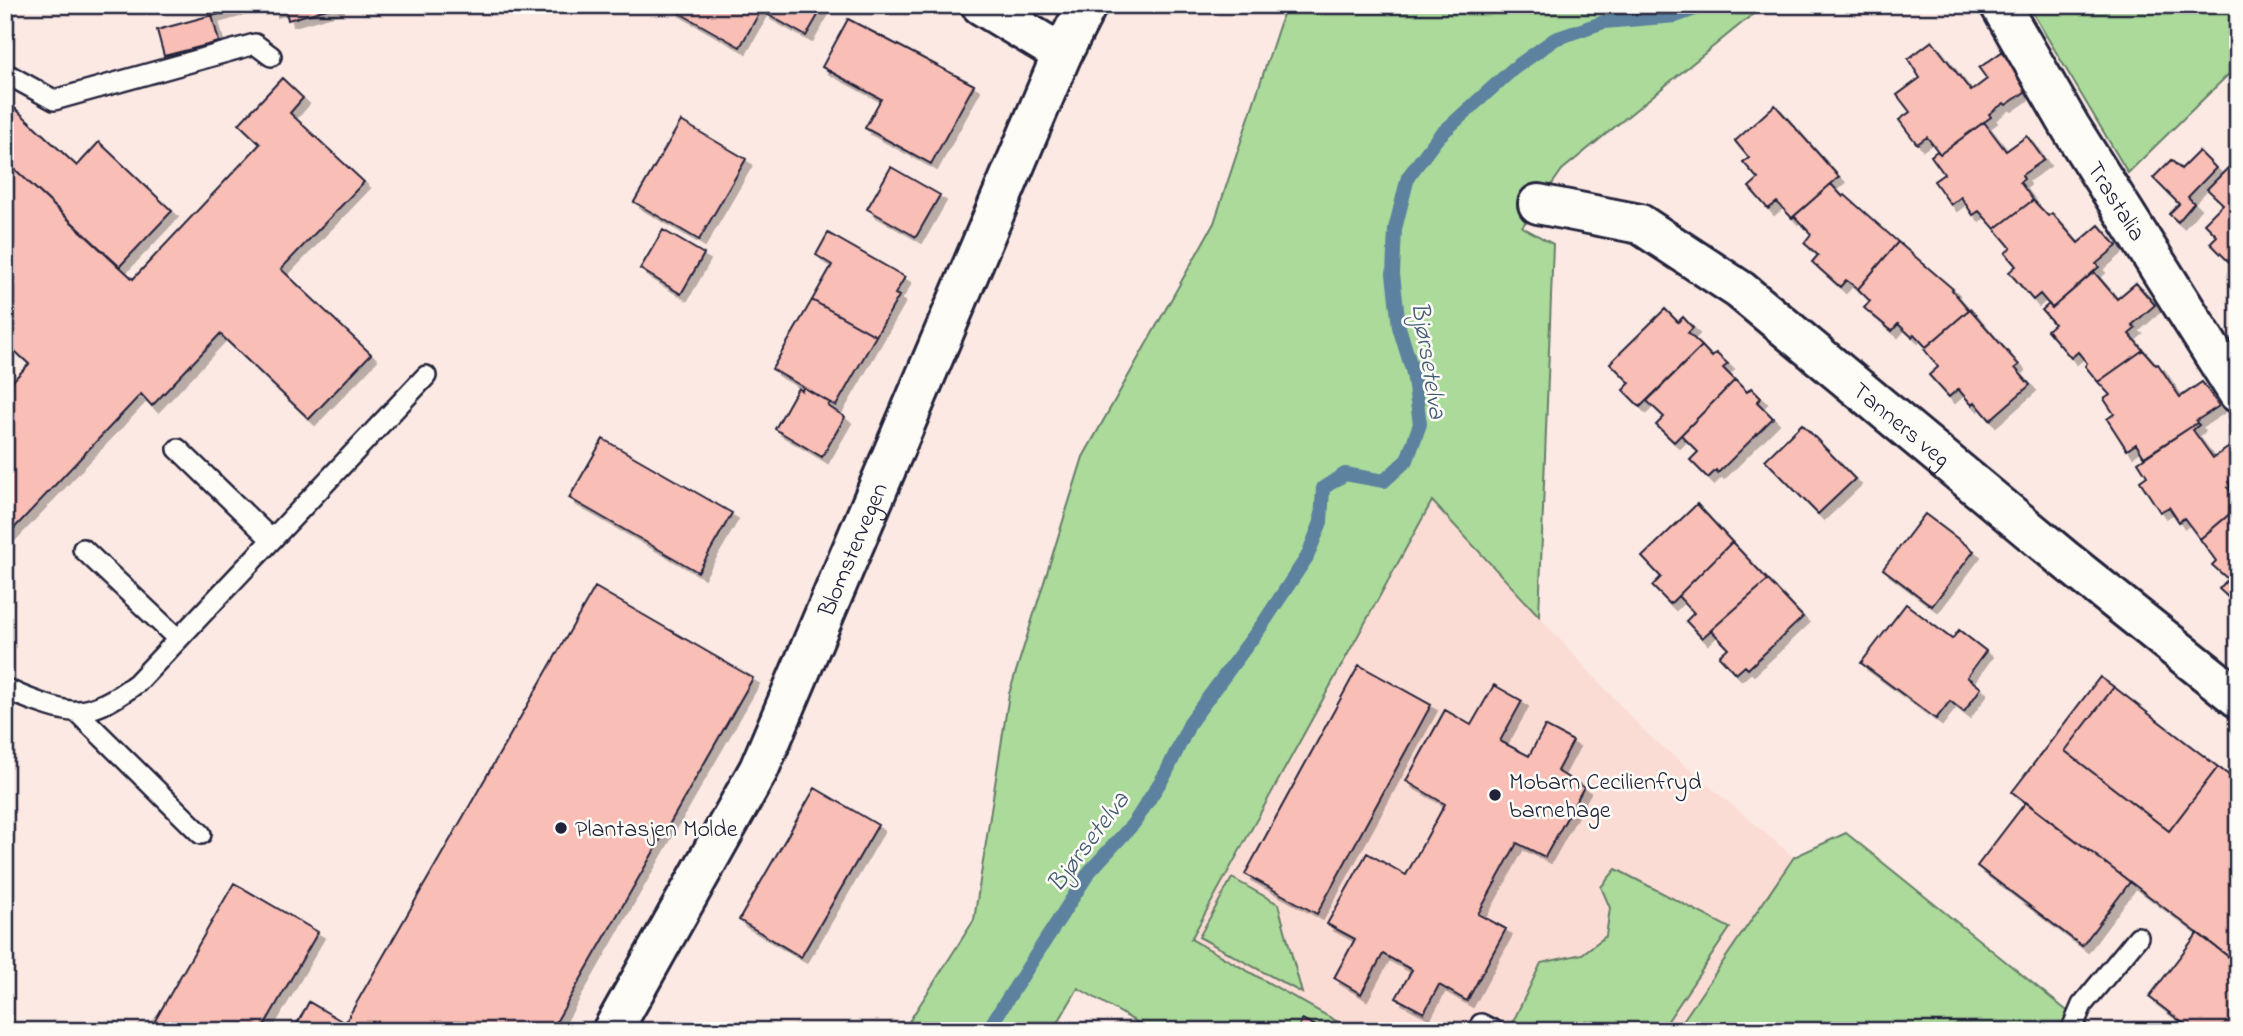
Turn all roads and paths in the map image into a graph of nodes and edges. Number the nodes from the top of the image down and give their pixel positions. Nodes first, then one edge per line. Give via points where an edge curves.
1 (981, 5) edge
2 (1087, 5) edge
3 (2000, 5) edge
4 (1062, 54) junction
5 (271, 56) dead end
6 (5, 73) edge
7 (1538, 204) dead end
8 (426, 376) dead end
9 (2238, 393) edge
10 (178, 449) dead end
11 (272, 540) junction
12 (83, 549) dead end
13 (178, 639) junction
14 (5, 688) edge
15 (2238, 698) edge
16 (77, 712) junction
17 (201, 834) dead end
18 (2138, 936) dead end
19 (612, 1031) edge
20 (2071, 1031) edge

1 - 4 street
2 - 4 street, Blomstervegen
3 - 9 street, Trastalia via 2071,128
4 - 19 street, Blomstervegen via 759,769
5 - 6 lane via 255,44 54,100
7 - 15 street, Tanners veg via 1640,224 1740,290
8 - 11 lane
10 - 11 lane
11 - 13 lane
12 - 13 lane
13 - 16 lane via 117,699
14 - 16 lane via 22,698
16 - 17 lane
18 - 20 lane via 2082,1004

